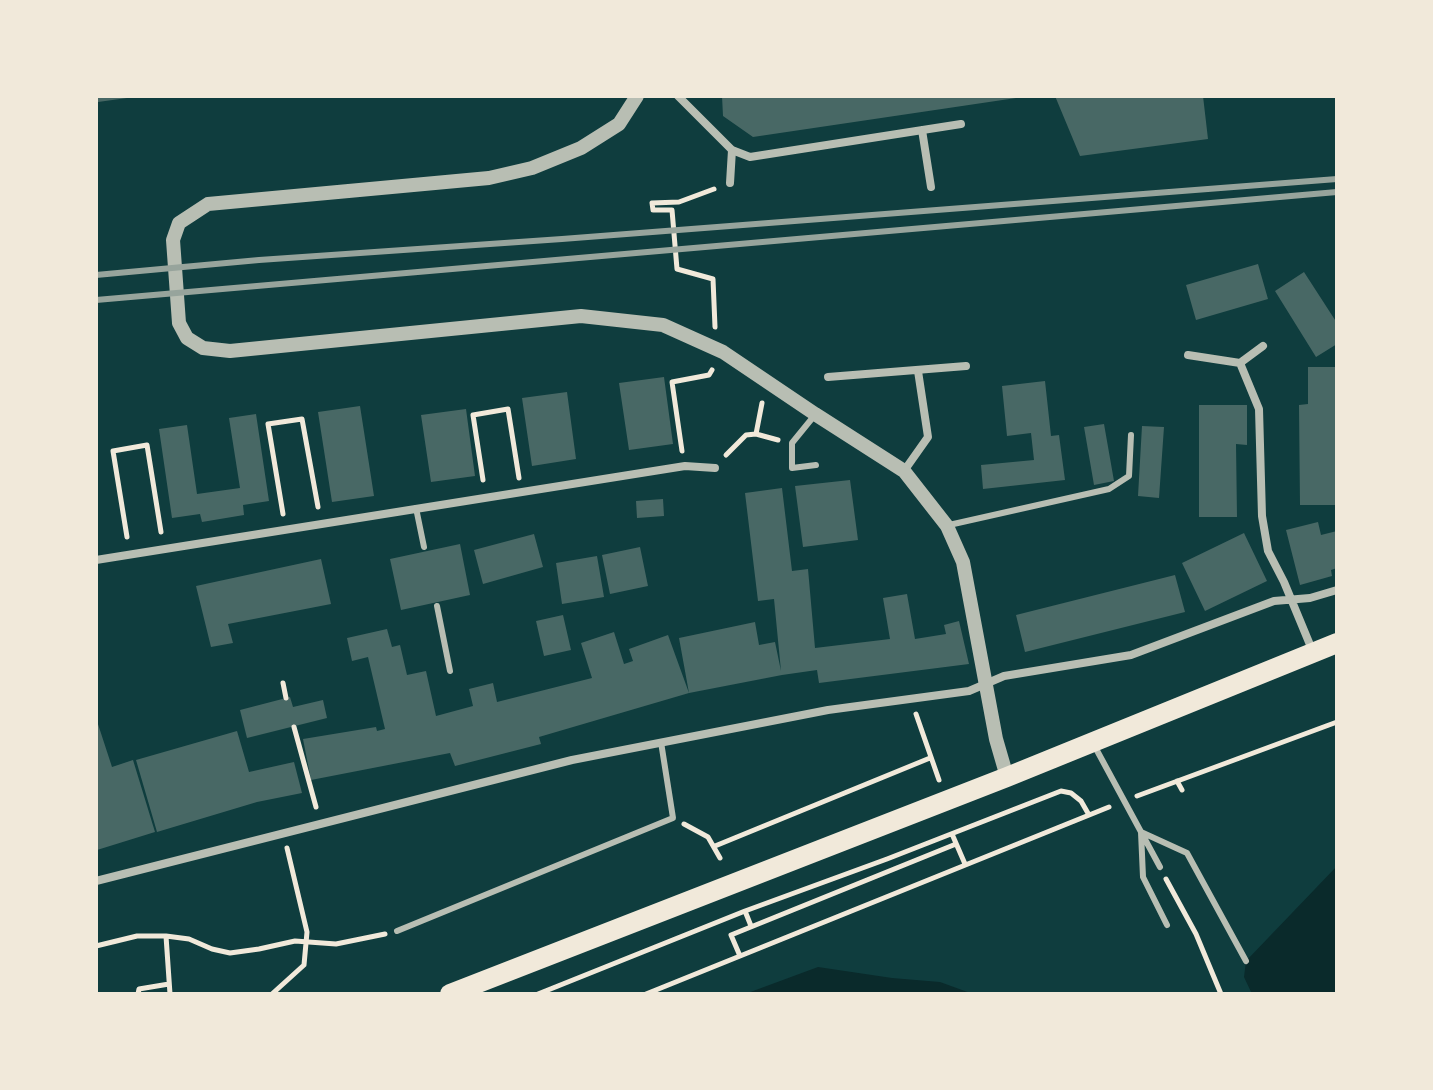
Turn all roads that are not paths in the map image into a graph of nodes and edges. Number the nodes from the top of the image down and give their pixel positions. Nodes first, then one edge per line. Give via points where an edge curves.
1 (637, 96) edge
2 (678, 96) edge
3 (961, 124) dead end
4 (922, 130) junction
5 (732, 150) junction
6 (730, 183) road end
7 (931, 187) dead end
8 (1263, 346) dead end
9 (1188, 355) dead end
10 (1240, 363) junction
11 (966, 366) dead end
12 (918, 371) junction
13 (828, 377) dead end
14 (815, 414) junction
15 (1131, 435) dead end
16 (816, 465) dead end
17 (715, 468) road end
18 (904, 471) junction
19 (416, 508) junction
20 (947, 526) junction
21 (424, 547) dead end
22 (96, 560) edge
23 (1337, 590) edge
24 (1292, 600) junction
25 (437, 606) dead end
26 (1337, 643) edge
27 (1313, 653) junction
28 (450, 671) dead end
29 (986, 684) junction
30 (661, 742) junction
31 (1092, 742) junction
32 (1007, 777) junction
33 (1141, 832) junction
34 (1160, 867) road end
35 (96, 881) edge
36 (1167, 925) dead end
37 (397, 931) road end
38 (1246, 961) dead end
39 (450, 994) edge

1 - 14 street via 619,124 581,148 532,168 489,178 208,204 179,223 173,240 179,323 187,338 203,348 230,351 581,316 663,325 719,350
2 - 5 street
3 - 4 street
4 - 5 street via 750,157
4 - 7 street
5 - 6 street
8 - 10 street
9 - 10 street
10 - 24 street via 1259,409 1268,551
11 - 12 street
12 - 13 street
12 - 18 street via 928,437
14 - 16 lane via 792,443 792,468
14 - 18 street
15 - 20 lane via 1129,476 1109,489
17 - 19 street via 685,466
18 - 20 street
19 - 21 lane
19 - 22 street
20 - 29 street via 963,562
23 - 24 street
24 - 27 street
24 - 29 street via 1258,607 1131,655 1004,676
25 - 28 lane
26 - 27 main road
27 - 31 main road
29 - 30 street
29 - 32 street
30 - 35 street
30 - 37 lane via 673,818
31 - 32 main road
31 - 33 lane
32 - 39 main road
33 - 34 lane
33 - 36 lane via 1143,877
33 - 38 lane via 1187,853

